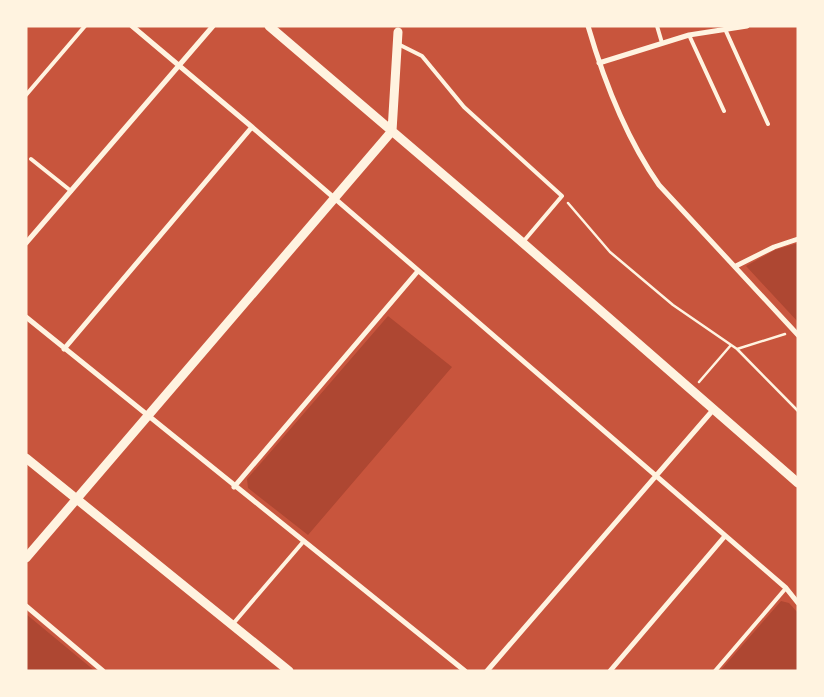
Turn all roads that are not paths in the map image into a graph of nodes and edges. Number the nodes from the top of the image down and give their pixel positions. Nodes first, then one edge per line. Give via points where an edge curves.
1 (85, 26) edge
2 (132, 26) edge
3 (213, 26) edge
4 (269, 26) edge
5 (588, 26) edge
6 (657, 26) edge
7 (747, 26) edge
8 (398, 29) edge
9 (725, 29) junction
10 (689, 34) junction
11 (662, 43) junction
12 (398, 44) junction
13 (599, 63) junction
14 (178, 66) junction
15 (26, 95) edge
16 (724, 111) dead end
17 (768, 124) dead end
18 (252, 127) junction
19 (392, 131) junction
20 (32, 158) dead end
21 (71, 192) junction
22 (334, 199) junction
23 (798, 239) edge
24 (26, 243) edge
25 (523, 243) junction
26 (736, 266) junction
27 (418, 271) junction
28 (26, 317) edge
29 (798, 335) edge
30 (64, 348) junction
31 (713, 410) junction
32 (147, 417) junction
33 (26, 458) edge
34 (655, 476) junction
35 (798, 483) edge
36 (234, 486) junction
37 (76, 498) junction
38 (725, 536) junction
39 (303, 542) junction
40 (26, 558) edge
41 (786, 588) junction
42 (798, 603) edge
43 (26, 606) edge
44 (232, 625) junction
45 (103, 671) edge
46 (289, 671) edge
47 (465, 671) edge
48 (487, 671) edge
49 (610, 671) edge
50 (715, 671) edge

1 - 15 lane
2 - 14 street
3 - 14 street
4 - 19 street
5 - 13 street
6 - 11 lane
7 - 9 street
8 - 12 street
9 - 10 street
9 - 17 lane
10 - 11 street
10 - 16 lane
11 - 13 street
12 - 19 street
12 - 25 lane via 422,56 464,107 562,196
13 - 26 street via 647,168 659,185
14 - 18 street
14 - 21 street
18 - 22 street
18 - 30 street
19 - 22 street
19 - 25 street
20 - 21 lane
21 - 24 street
22 - 27 street
22 - 32 street
23 - 26 street
25 - 31 street
26 - 29 street
27 - 34 street
27 - 36 street
28 - 30 street
30 - 32 street
31 - 34 street
31 - 35 street
32 - 36 street
32 - 37 street
33 - 37 street
34 - 38 street
34 - 48 street
36 - 39 street
37 - 40 street
37 - 44 street
38 - 41 street
38 - 49 street
39 - 44 lane
39 - 47 street
41 - 42 street
41 - 50 lane
43 - 45 street
44 - 46 street

